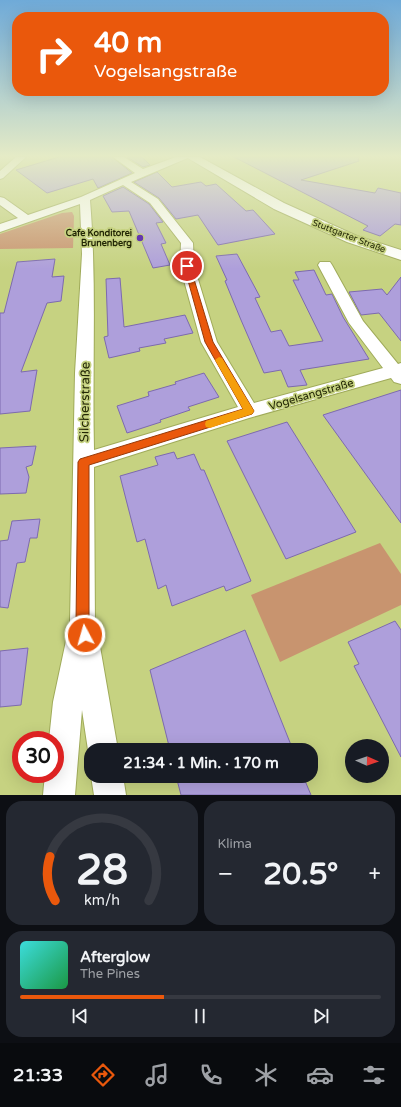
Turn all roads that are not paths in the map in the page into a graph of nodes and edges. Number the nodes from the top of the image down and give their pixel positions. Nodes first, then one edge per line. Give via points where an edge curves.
1 (95, 194) edge
2 (143, 194) edge
3 (254, 194) edge
4 (85, 199) junction
5 (0, 200) edge
6 (27, 219) junction
7 (0, 228) edge
8 (401, 255) edge
9 (325, 265) dead end
10 (398, 373) edge
11 (249, 411) junction
12 (83, 462) junction
13 (83, 622) junction
14 (102, 743) edge
15 (108, 783) edge
16 (59, 795) edge
17 (110, 795) edge

1 - 4 street
2 - 11 street via 154,201 187,243 187,266 209,342
3 - 8 main road, Stuttgarter Straße via 352,239
4 - 6 street
4 - 12 street, Silcherstraße via 88,254
5 - 6 street
6 - 7 street
9 - 10 street via 357,323
10 - 11 street, Vogelsangstraße
11 - 12 street, Vogelsangstraße
12 - 13 street, Silcherstraße
13 - 14 street
13 - 16 street, Silcherstraße via 68,702
15 - 17 street

